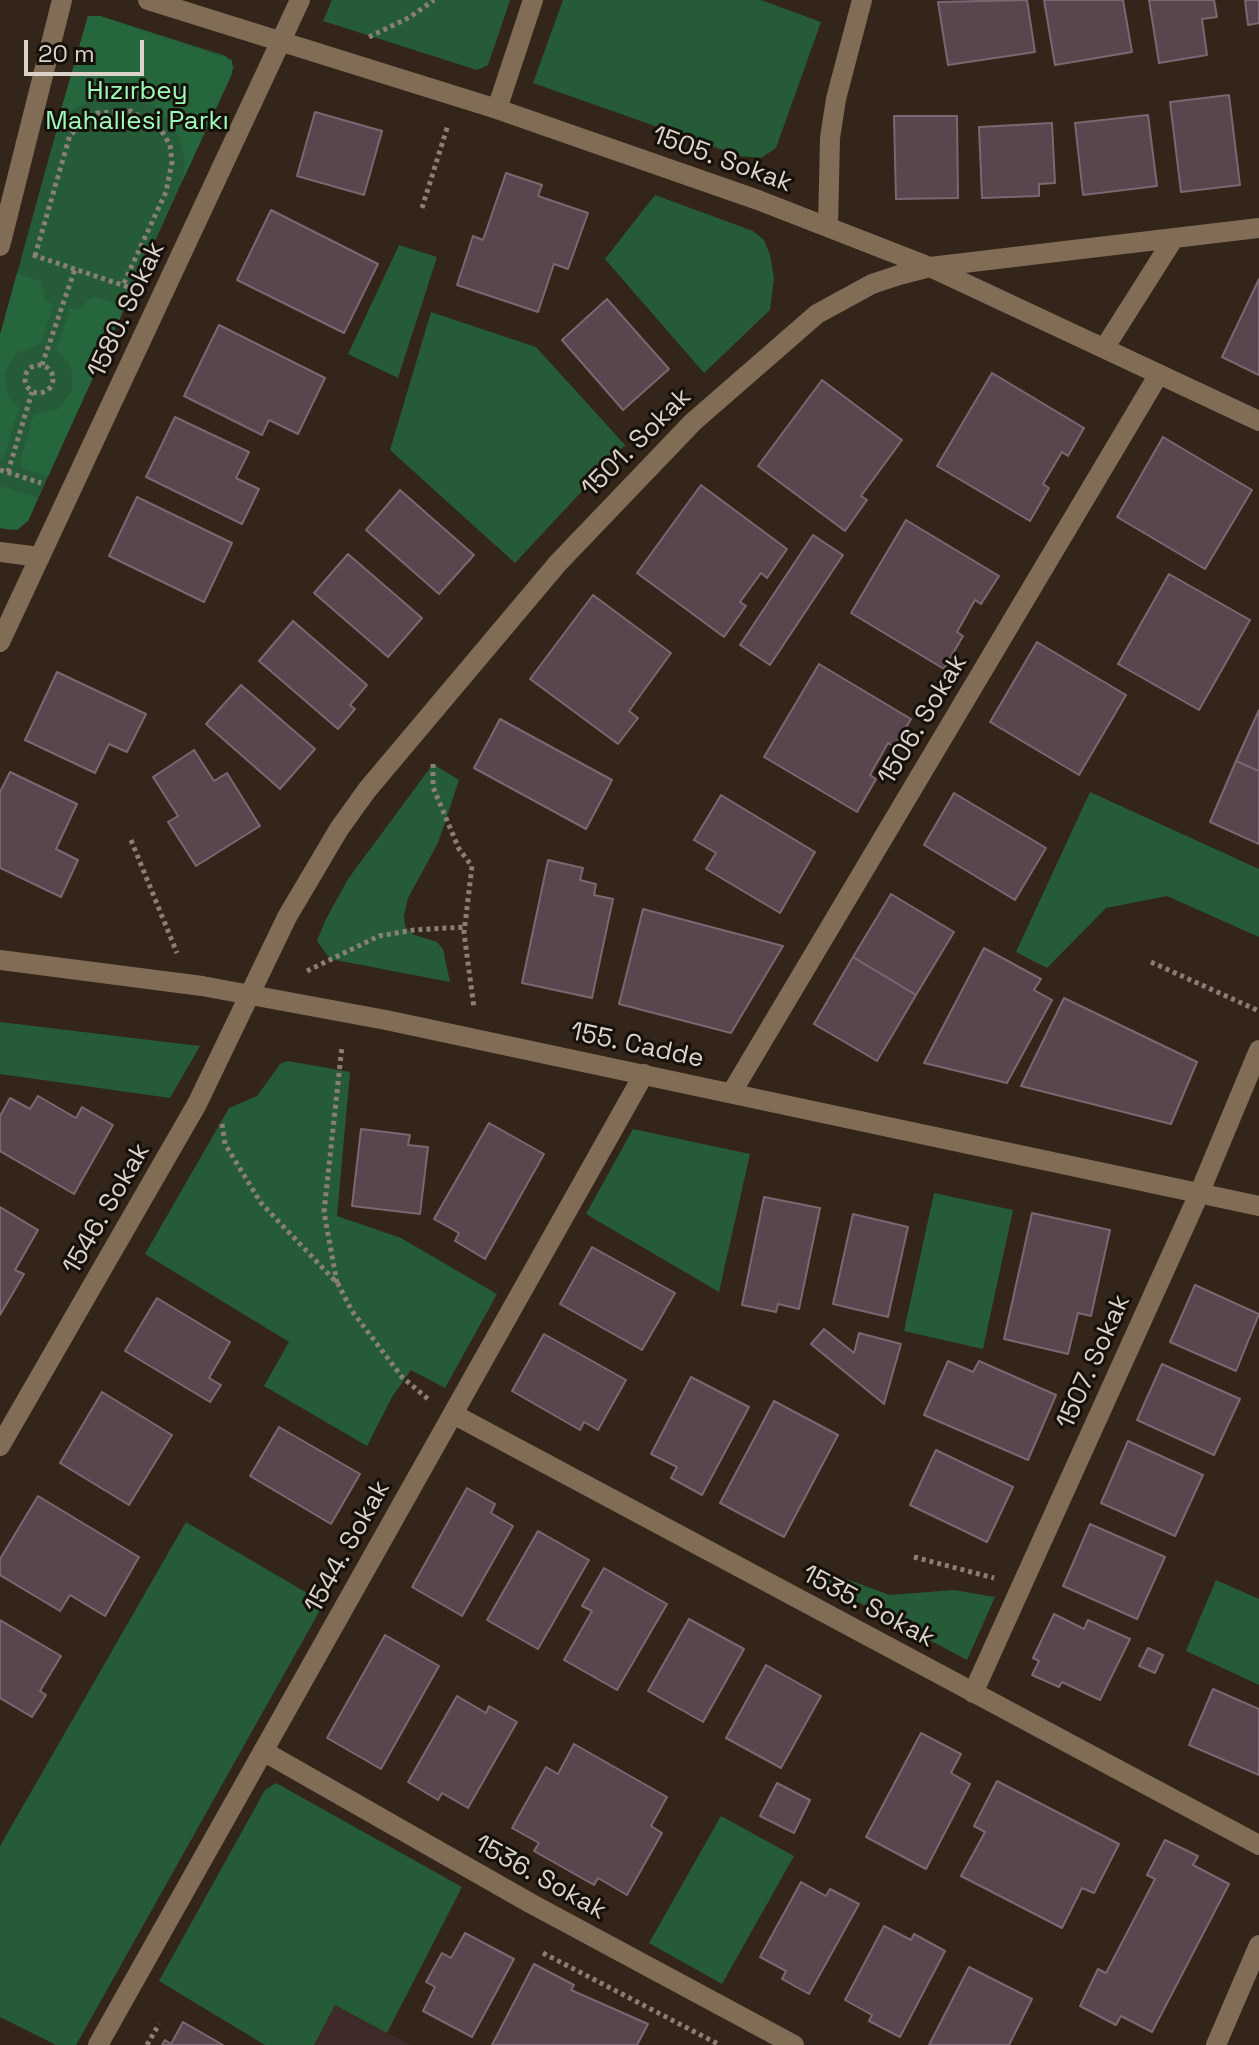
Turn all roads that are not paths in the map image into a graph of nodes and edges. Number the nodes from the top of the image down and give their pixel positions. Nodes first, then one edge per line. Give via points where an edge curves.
1 (62, 0) edge
2 (148, 0) edge
3 (300, 0) edge
4 (533, 0) edge
5 (862, 0) edge
6 (283, 41) junction
7 (497, 109) junction
8 (828, 227) junction
9 (1259, 228) edge
10 (1174, 238) junction
11 (0, 245) edge
12 (930, 267) junction
13 (1105, 347) junction
14 (1159, 374) junction
15 (1259, 421) edge
16 (0, 552) edge
17 (40, 557) junction
18 (0, 642) edge
19 (0, 960) edge
20 (251, 995) junction
21 (1259, 1050) edge
22 (644, 1074) junction
23 (732, 1092) junction
24 (1199, 1194) junction
25 (1259, 1206) edge
26 (453, 1414) junction
27 (0, 1446) edge
28 (973, 1693) junction
29 (263, 1751) junction
30 (1259, 1845) edge
31 (1259, 1945) edge
32 (98, 2045) edge
33 (794, 2045) edge
34 (1216, 2045) edge

1 - 11 street
2 - 6 street, 1505. Sokak
3 - 6 street, 1580. Sokak
4 - 7 street
5 - 8 street via 830,138
6 - 7 street, 1505. Sokak
6 - 17 street, 1580. Sokak
7 - 8 street, 1505. Sokak
8 - 12 street, 1505. Sokak
9 - 10 street, 1501. Sokak
10 - 12 street, 1501. Sokak
10 - 13 street
12 - 13 street, 1505. Sokak
12 - 20 street, 1501. Sokak via 872,284 817,314 623,491 367,790 313,869
13 - 14 street, 1505. Sokak
14 - 15 street, 1505. Sokak
14 - 23 street, 1506. Sokak
16 - 17 street
17 - 18 street, 1580. Sokak
19 - 20 street, 155. Cadde
20 - 22 street, 155. Cadde
20 - 27 street, 1546. Sokak via 167,1158
21 - 24 street, 1507. Sokak
22 - 23 street, 155. Cadde
22 - 26 street, 1544. Sokak
23 - 24 street, 155. Cadde
24 - 25 street, 155. Cadde
24 - 28 street, 1507. Sokak
26 - 28 street, 1535. Sokak
26 - 29 street, 1544. Sokak
28 - 30 street, 1535. Sokak
29 - 32 street, 1544. Sokak
29 - 33 street, 1536. Sokak
31 - 34 street

